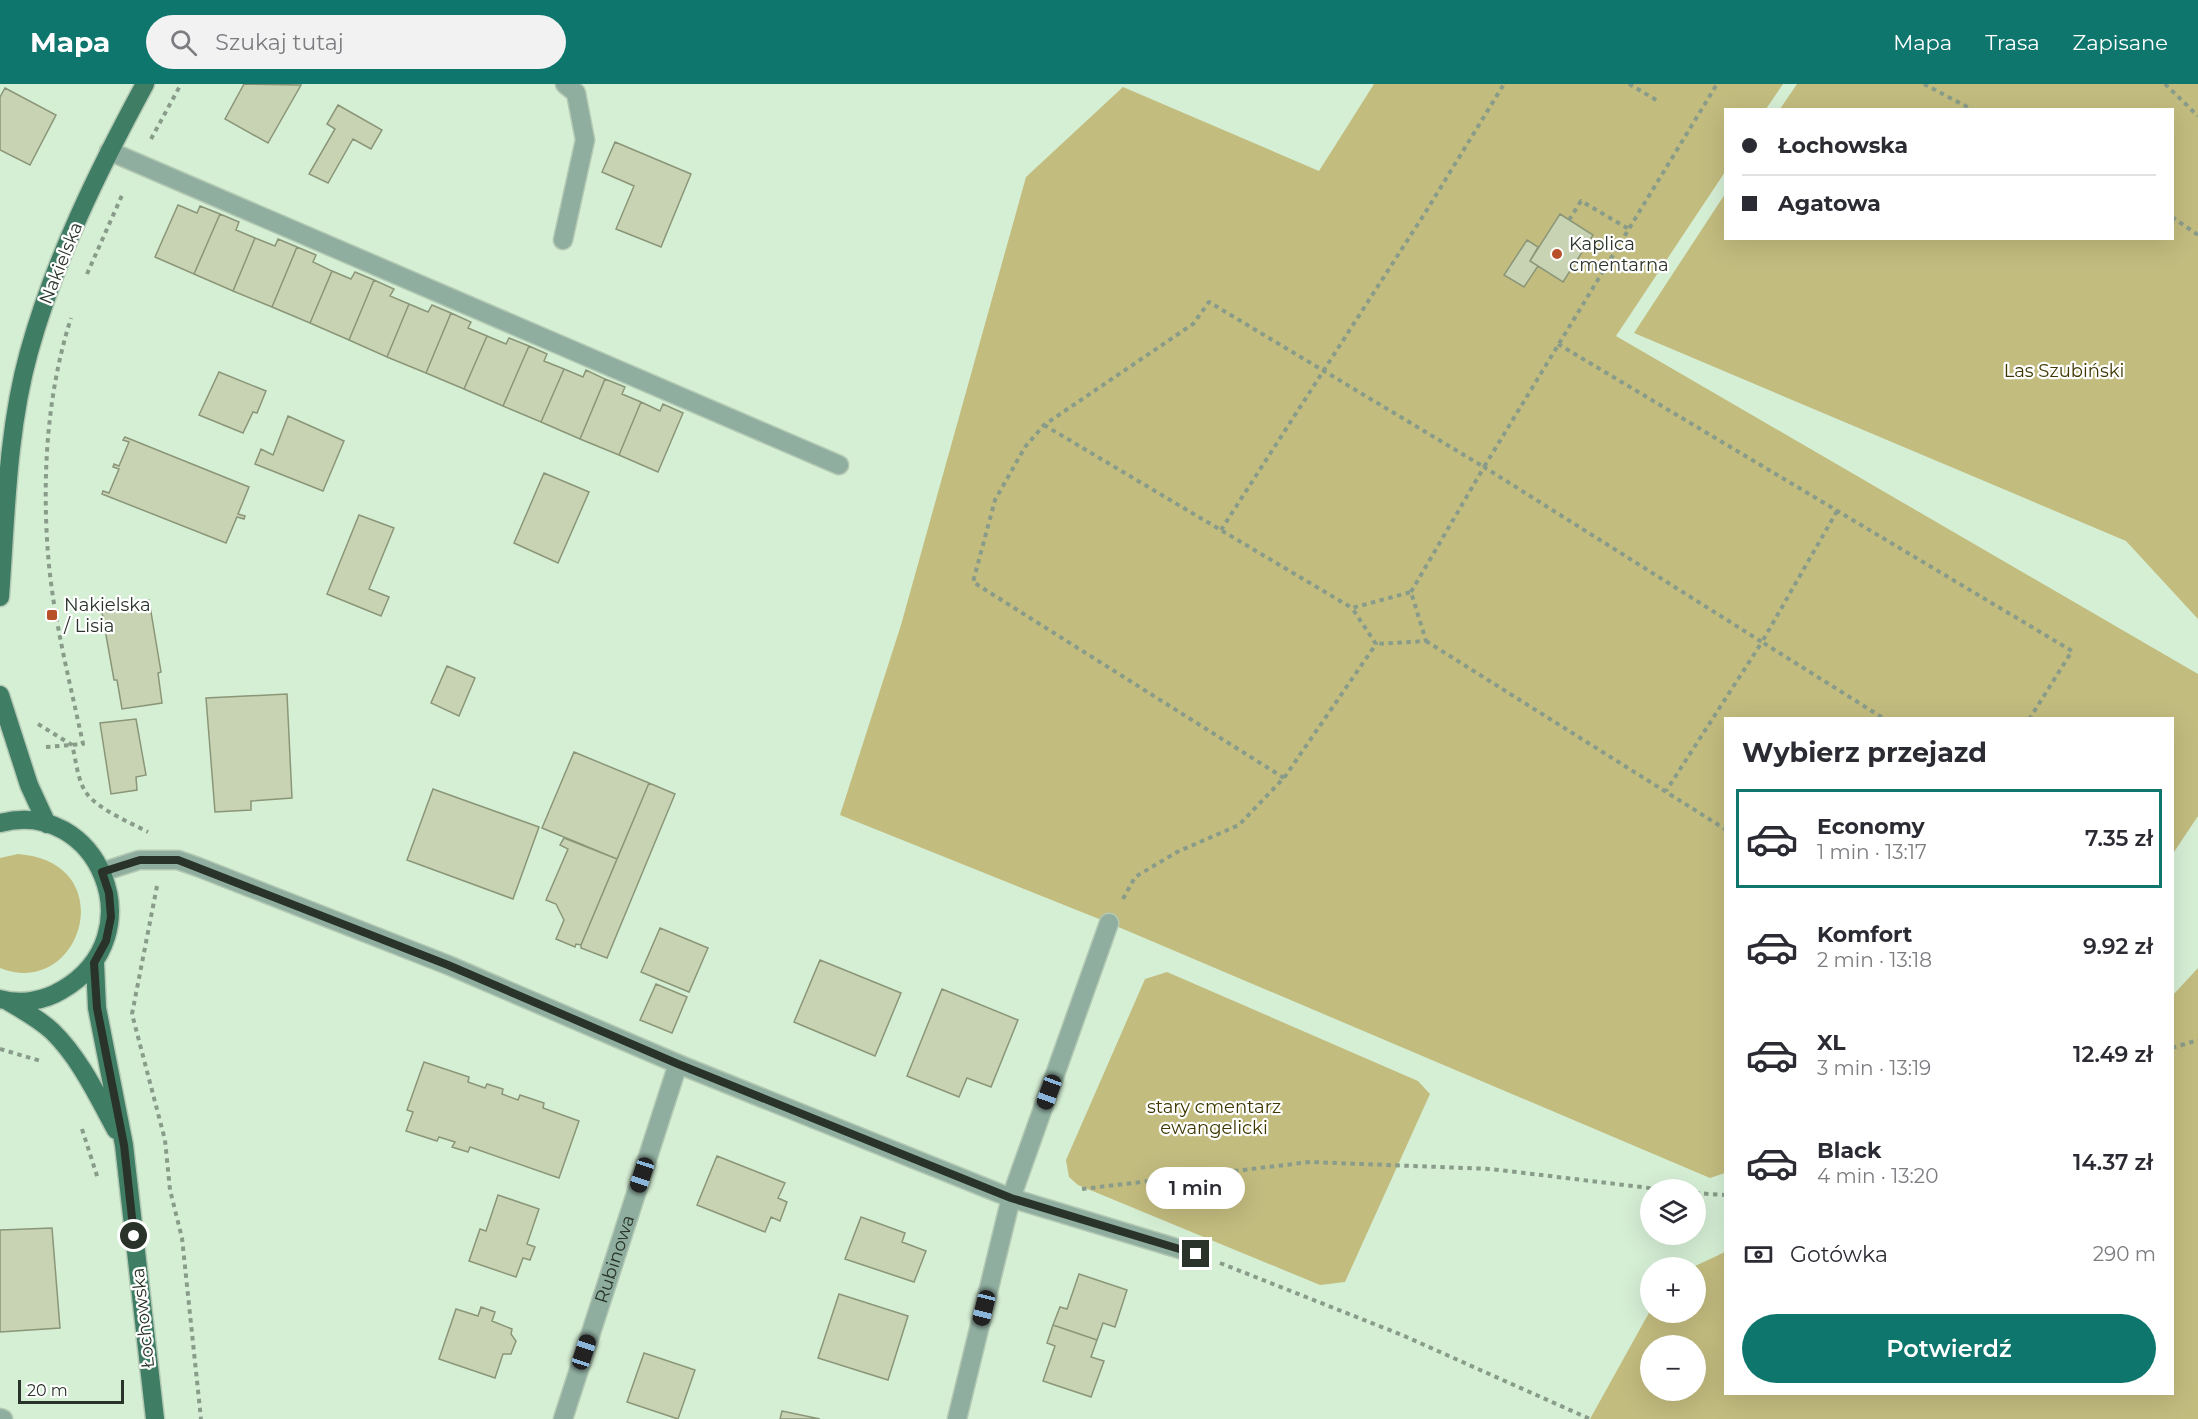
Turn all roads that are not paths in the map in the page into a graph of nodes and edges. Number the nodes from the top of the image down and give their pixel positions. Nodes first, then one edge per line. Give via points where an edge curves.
1 (145, 84) edge
2 (565, 84) edge
3 (108, 151) junction
4 (563, 240) dead end
5 (839, 465) dead end
6 (0, 597) edge
7 (0, 694) edge
8 (0, 823) edge
9 (47, 824) junction
10 (102, 872) junction
11 (1109, 923) road end
12 (94, 963) junction
13 (3, 999) edge
14 (678, 1064) junction
15 (124, 1145) junction
16 (1011, 1198) junction
17 (1196, 1254) road end
18 (155, 1419) edge
19 (563, 1419) edge
20 (957, 1419) edge

1 - 3 main road, Nakielska
2 - 4 street via 576,93 585,140
3 - 5 street
3 - 6 main road, Nakielska via 49,289 28,354 10,454
7 - 9 main road via 29,785
8 - 9 main road via 27,820
9 - 10 main road via 63,830 84,846
10 - 12 main road via 111,917 106,941
10 - 14 street via 140,860 178,860 448,965
11 - 16 street
12 - 13 main road via 78,981 55,994 31,1001
12 - 15 main road, Łochowska via 97,1008
13 - 15 main road, Łochowska via 33,1016 66,1047
14 - 16 street
14 - 19 street, Rubinowa
15 - 18 main road, Łochowska
16 - 17 street
16 - 20 street

